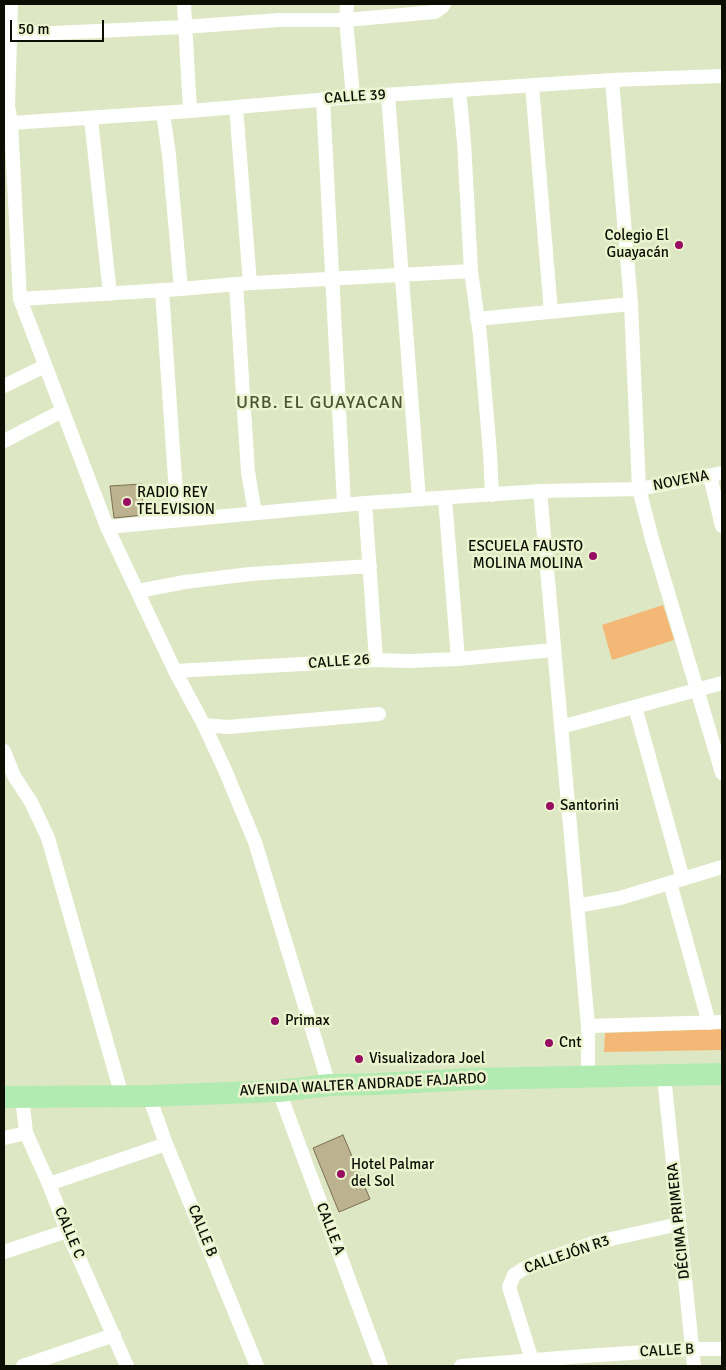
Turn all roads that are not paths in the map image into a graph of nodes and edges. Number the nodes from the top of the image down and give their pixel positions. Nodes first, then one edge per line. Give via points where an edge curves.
1 (11, 4) edge
2 (184, 4) edge
3 (347, 4) edge
4 (444, 4) edge
5 (346, 20) junction
6 (184, 27) junction
7 (10, 35) junction
8 (722, 76) edge
9 (612, 80) junction
10 (532, 86) junction
11 (459, 90) junction
12 (388, 95) junction
13 (353, 97) junction
14 (323, 99) junction
15 (6, 106) edge
16 (236, 107) junction
17 (190, 112) junction
18 (163, 113) junction
19 (91, 119) junction
20 (10, 123) junction
21 (472, 271) junction
22 (401, 275) junction
23 (332, 278) junction
24 (243, 284) junction
25 (181, 289) junction
26 (162, 290) junction
27 (110, 294) junction
28 (20, 299) junction
29 (631, 304) junction
30 (551, 312) junction
31 (477, 319) junction
32 (45, 366) junction
33 (4, 386) edge
34 (62, 411) junction
35 (4, 441) edge
36 (716, 474) edge
37 (639, 489) junction
38 (540, 491) junction
39 (492, 494) junction
40 (445, 498) junction
41 (419, 500) junction
42 (365, 503) junction
43 (344, 505) junction
44 (255, 513) junction
45 (180, 520) junction
46 (722, 526) edge
47 (106, 527) junction
48 (370, 566) junction
49 (138, 591) junction
50 (553, 650) junction
51 (458, 659) junction
52 (376, 660) junction
53 (175, 671) junction
54 (722, 683) edge
55 (698, 690) junction
56 (635, 707) junction
57 (379, 714) dead end
58 (204, 725) junction
59 (561, 727) junction
60 (4, 751) edge
61 (722, 773) edge
62 (722, 867) edge
63 (676, 881) junction
64 (577, 906) junction
65 (716, 1022) edge
66 (588, 1026) junction
67 (722, 1074) edge
68 (664, 1076) junction
69 (588, 1077) junction
70 (329, 1085) junction
71 (279, 1090) junction
72 (122, 1096) junction
73 (149, 1096) junction
74 (13, 1097) edge
75 (26, 1133) junction
76 (4, 1138) edge
77 (166, 1144) junction
78 (50, 1184) junction
79 (680, 1224) junction
80 (67, 1231) junction
81 (4, 1252) edge
82 (114, 1335) junction
83 (692, 1349) junction
84 (722, 1349) edge
85 (532, 1360) junction
86 (22, 1366) edge
87 (127, 1366) edge
88 (257, 1366) edge
89 (381, 1366) edge
90 (462, 1366) edge
91 (694, 1366) edge

1 - 7 street
2 - 6 street
3 - 5 street
4 - 5 street via 435,12
5 - 6 street via 279,20
5 - 13 street
6 - 7 street
6 - 17 street
7 - 15 street
8 - 9 street, CALLE 39
9 - 10 street, CALLE 39
9 - 29 street
10 - 11 street, CALLE 39
10 - 30 street
11 - 12 street, CALLE 39
11 - 21 street
12 - 13 street, CALLE 39
12 - 22 street
13 - 14 street, CALLE 39
14 - 16 street, CALLE 39
14 - 23 street
15 - 20 street
16 - 17 street, CALLE 39
16 - 24 street
17 - 18 street, CALLE 39
18 - 19 street, CALLE 39
18 - 25 street
19 - 20 street, CALLE 39
19 - 27 street
20 - 28 street
21 - 22 street
21 - 31 street
22 - 23 street
22 - 41 street
23 - 24 street
23 - 43 street
24 - 25 street
24 - 44 street via 248,472
25 - 26 street
26 - 27 street
26 - 45 street
27 - 28 street
28 - 32 street
29 - 30 street
29 - 37 street
30 - 31 street
31 - 39 street
32 - 33 street
32 - 34 street
34 - 35 street
34 - 47 street
36 - 37 street, NOVENA
36 - 46 street
37 - 38 street, NOVENA
37 - 55 street
38 - 39 street, NOVENA
38 - 50 street
39 - 40 street, NOVENA
40 - 41 street, NOVENA
40 - 51 street
41 - 42 street, NOVENA
42 - 43 street, NOVENA
42 - 48 street, CALLE 26
43 - 44 street, NOVENA
44 - 45 street, NOVENA
45 - 47 street, NOVENA
47 - 49 street
48 - 49 street via 250,574
48 - 52 street, CALLE 26
49 - 53 street
50 - 51 street
50 - 59 street
51 - 52 street
52 - 53 street, CALLE 26
53 - 58 street
54 - 55 street
55 - 56 street
55 - 61 street
56 - 59 street
56 - 63 street
57 - 58 street via 228,727
58 - 70 street via 254,842
59 - 64 street
60 - 72 street via 48,838
62 - 63 street
63 - 64 street via 620,898
63 - 65 street
64 - 66 street
65 - 66 street
66 - 69 street
67 - 68 main road, AVENIDA WALTER ANDRADE FAJARDO
68 - 69 main road, AVENIDA WALTER ANDRADE FAJARDO
68 - 79 street, DÉCIMA PRIMERA
69 - 70 main road, AVENIDA WALTER ANDRADE FAJARDO
70 - 71 main road, AVENIDA WALTER ANDRADE FAJARDO
71 - 73 main road, AVENIDA WALTER ANDRADE FAJARDO
71 - 89 street, CALLE A
72 - 73 main road, AVENIDA WALTER ANDRADE FAJARDO
72 - 74 main road, AVENIDA WALTER ANDRADE FAJARDO
73 - 77 street, CALLE B
74 - 75 street, CALLE C
75 - 76 street
75 - 78 street, CALLE C
77 - 78 street
77 - 88 street, CALLE B
78 - 80 street, CALLE C
79 - 83 street, DÉCIMA PRIMERA
79 - 85 street, CALLEJÓN R3 via 594,1243 541,1261 514,1275 509,1287
80 - 81 street
80 - 82 street, CALLE C
82 - 86 street
82 - 87 street, CALLE C
83 - 84 street, CALLE B
83 - 85 street, CALLE B
83 - 91 street, DÉCIMA PRIMERA
85 - 90 street, CALLE B

